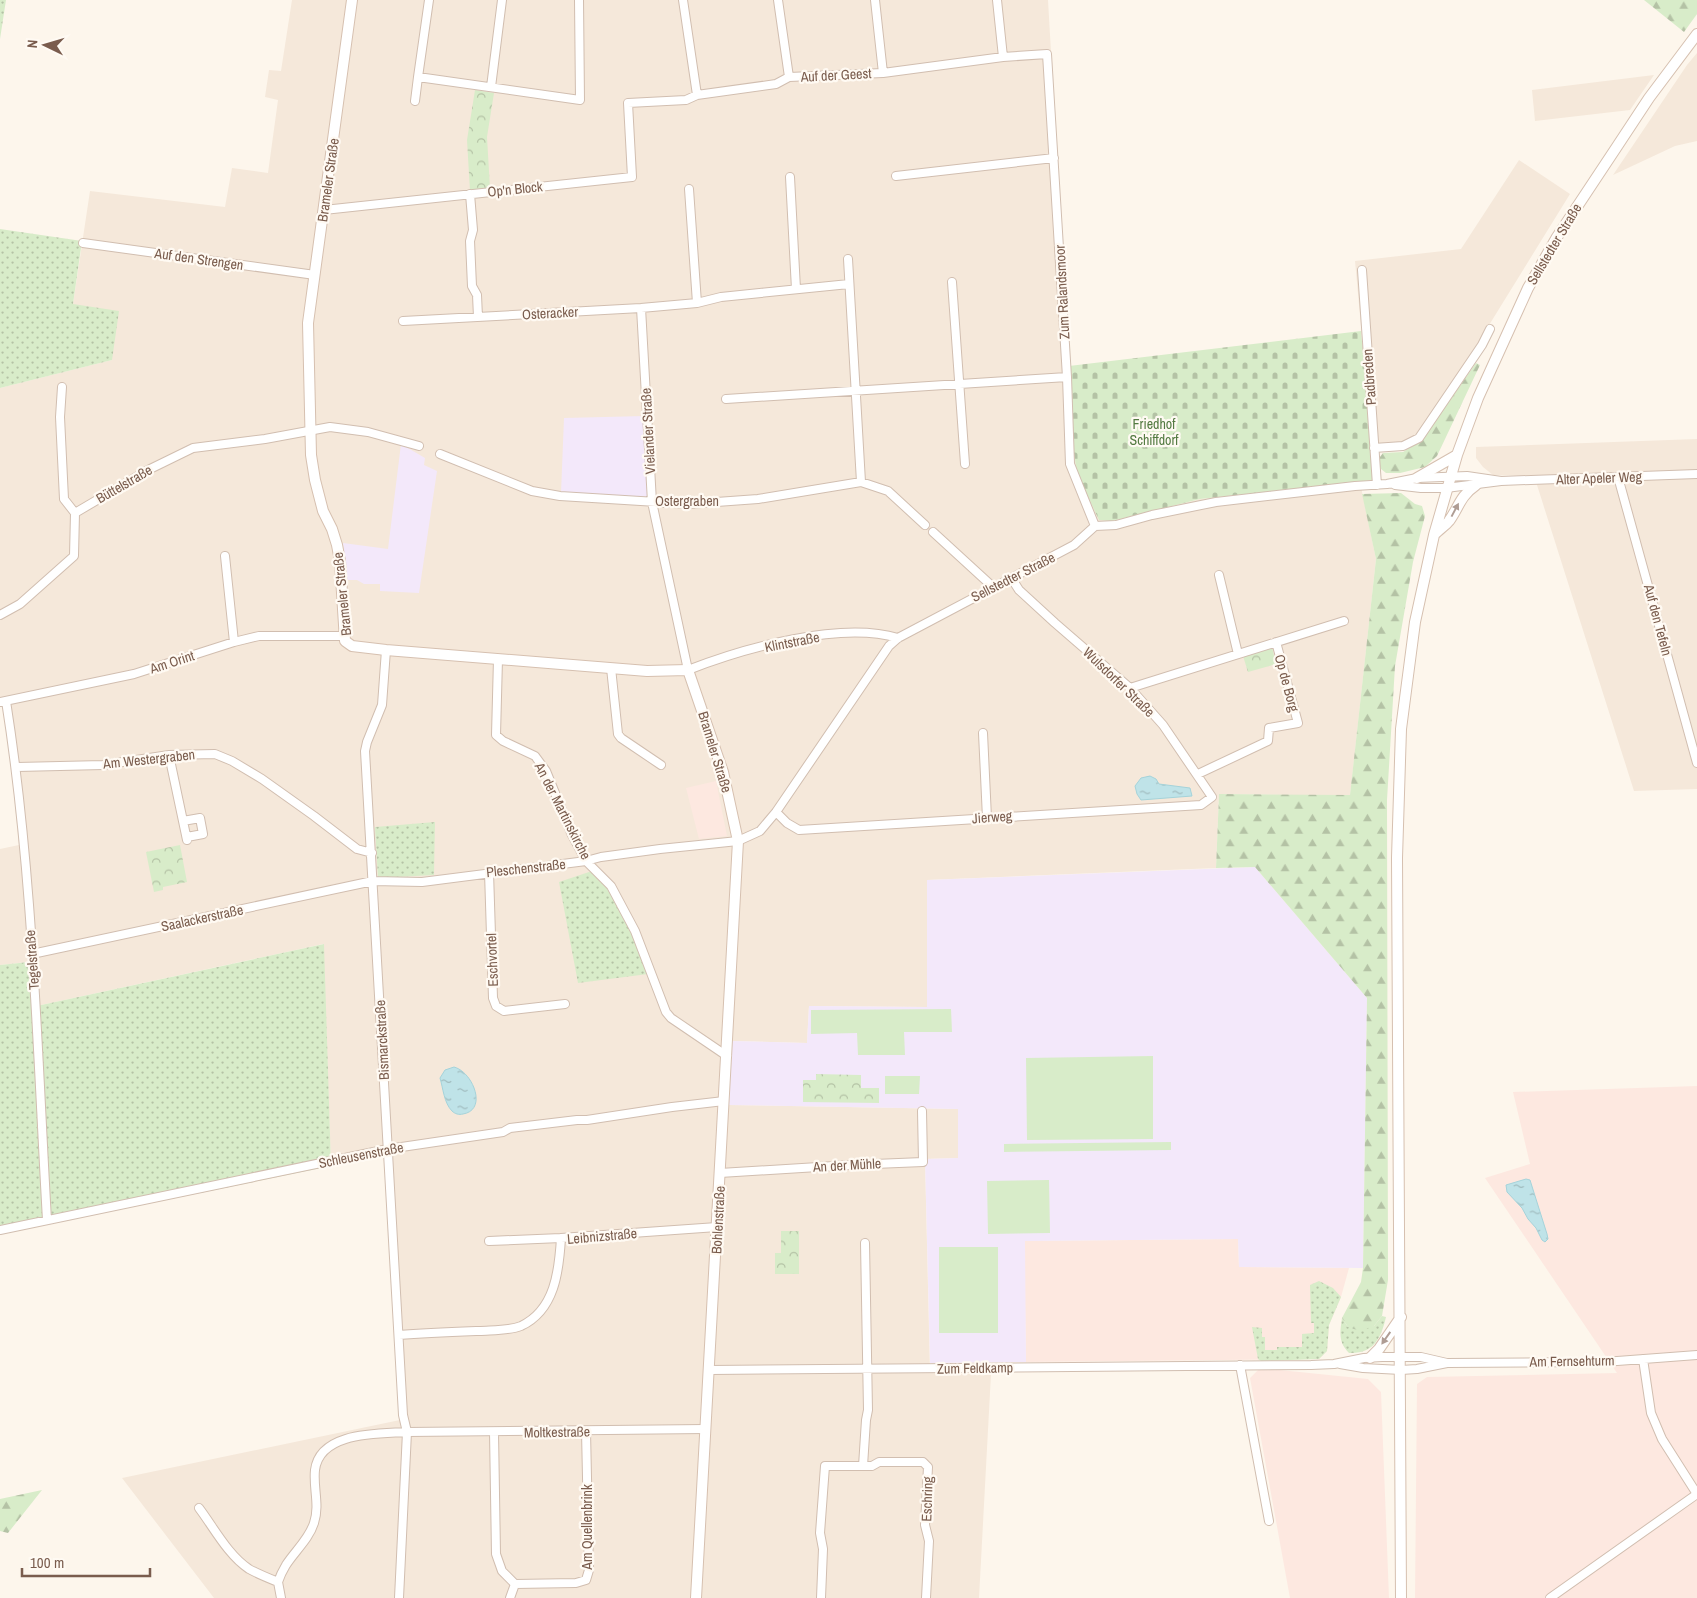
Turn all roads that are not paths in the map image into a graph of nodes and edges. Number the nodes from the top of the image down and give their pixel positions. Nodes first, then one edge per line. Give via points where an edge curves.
1 (352, 0) edge
2 (429, 0) edge
3 (502, 0) edge
4 (580, 0) edge
5 (683, 0) edge
6 (778, 0) edge
7 (875, 0) edge
8 (997, 0) edge
9 (1697, 34) edge
10 (1047, 54) joint
11 (1003, 57) junction
12 (883, 72) junction
13 (418, 77) junction
14 (788, 77) junction
15 (491, 87) junction
16 (697, 95) junction
17 (415, 101) dead end
18 (628, 103) joint
19 (1054, 158) junction
20 (790, 176) dead end
21 (896, 176) dead end
22 (689, 190) dead end
23 (470, 194) junction
24 (324, 210) junction
25 (83, 243) dead end
26 (848, 259) dead end
27 (1362, 270) dead end
28 (315, 275) junction
29 (952, 282) dead end
30 (849, 284) junction
31 (796, 289) junction
32 (697, 303) junction
33 (641, 308) junction
34 (478, 317) junction
35 (403, 321) dead end
36 (1490, 329) dead end
37 (1067, 377) junction
38 (959, 383) junction
39 (62, 387) dead end
40 (855, 390) junction
41 (726, 399) dead end
42 (309, 430) junction
43 (419, 446) dead end
44 (1374, 448) junction
45 (440, 454) dead end
46 (1456, 455) junction
47 (965, 464) dead end
48 (1697, 474) edge
49 (1450, 476) junction
50 (1618, 477) junction
51 (1417, 478) junction
52 (1502, 481) junction
53 (861, 482) junction
54 (1387, 484) junction
55 (1377, 485) junction
56 (1476, 485) junction
57 (1446, 488) junction
58 (652, 502) junction
59 (75, 513) junction
60 (925, 525) dead end
61 (1095, 526) junction
62 (933, 532) dead end
63 (1434, 535) junction
64 (225, 556) dead end
65 (1219, 575) dead end
66 (1012, 579) junction
67 (993, 587) junction
68 (0, 615) edge
69 (1344, 621) dead end
70 (345, 636) junction
71 (898, 638) junction
72 (234, 642) junction
73 (1276, 642) junction
74 (386, 650) junction
75 (1238, 654) junction
76 (498, 659) junction
77 (611, 668) junction
78 (688, 670) junction
79 (1130, 688) junction
80 (3, 701) edge
81 (983, 733) dead end
82 (169, 755) junction
83 (1697, 763) edge
84 (661, 765) dead end
85 (17, 767) junction
86 (1198, 774) junction
87 (1212, 797) joint
88 (776, 812) junction
89 (987, 818) junction
90 (183, 821) junction
91 (738, 841) junction
92 (372, 853) junction
93 (586, 861) junction
94 (489, 872) junction
95 (373, 881) junction
96 (32, 954) junction
97 (565, 1004) dead end
98 (727, 1056) junction
99 (724, 1101) junction
100 (922, 1111) dead end
101 (388, 1149) junction
102 (720, 1173) junction
103 (47, 1220) junction
104 (717, 1227) junction
105 (0, 1230) edge
106 (561, 1238) junction
107 (489, 1241) dead end
108 (865, 1243) dead end
109 (1401, 1317) junction
110 (399, 1334) junction
111 (1697, 1355) edge
112 (1401, 1357) junction
113 (1370, 1358) junction
114 (1643, 1359) junction
115 (1447, 1363) junction
116 (1334, 1364) junction
117 (1240, 1365) junction
118 (866, 1369) junction
119 (710, 1370) junction
120 (1401, 1370) junction
121 (706, 1429) junction
122 (586, 1431) junction
123 (407, 1432) junction
124 (494, 1432) junction
125 (863, 1466) junction
126 (1697, 1494) edge
127 (200, 1508) dead end
128 (1269, 1521) dead end
129 (278, 1582) junction
130 (515, 1584) junction
131 (281, 1598) edge
132 (399, 1598) edge
133 (510, 1598) edge
134 (696, 1598) edge
135 (821, 1598) edge
136 (926, 1598) edge
137 (1401, 1598) edge
138 (1550, 1598) edge

1 - 24 street, Brameler Straße
2 - 13 street
3 - 15 street
4 - 15 street via 580,100
5 - 16 street
6 - 14 street
7 - 12 street
8 - 11 street
9 - 46 street, Sellstedter Straße via 1638,113 1537,271 1502,342
10 - 11 street, Auf der Geest
10 - 19 street, Zum Ralandsmoor
11 - 12 street, Auf der Geest
12 - 14 street, Auf der Geest
13 - 15 street
13 - 17 street
14 - 16 street, Auf der Geest via 776,84
16 - 18 street, Auf der Geest via 686,100
18 - 23 street, Op'n Block via 632,177
19 - 21 street
19 - 37 street, Zum Ralandsmoor
20 - 31 street
22 - 32 street
23 - 24 street, Op'n Block
23 - 34 street via 472,286 477,295
24 - 28 street, Brameler Straße
25 - 28 street, Auf den Strengen
26 - 30 street
27 - 44 street, Padbreden
28 - 42 street, Brameler Straße via 308,323
29 - 38 street
30 - 31 street, Osteracker
30 - 40 street
31 - 32 street, Osteracker via 721,297
32 - 33 street, Osteracker
33 - 34 street, Osteracker
33 - 58 street, Vielander Straße
34 - 35 street, Osteracker
36 - 44 street via 1419,438 1403,446
37 - 38 street
37 - 61 street, Zum Ralandsmoor via 1070,464
38 - 40 street
38 - 47 street
39 - 59 street via 60,417 64,499
40 - 41 street
40 - 53 street
42 - 43 street via 330,428 368,432
42 - 59 street, Büttelstraße via 193,448
42 - 70 street, Brameler Straße via 314,480 340,561
44 - 55 street, Padbreden
45 - 58 street, Ostergraben via 532,490 560,496
46 - 49 street, Sellstedter Straße
46 - 51 street
48 - 50 street, Alter Apeler Weg
49 - 51 street
49 - 52 street, Alter Apeler Weg
49 - 57 street, Sellstedter Straße
50 - 52 street, Alter Apeler Weg
50 - 83 street, Auf den Tefeln
51 - 54 street
52 - 56 street, Alter Apeler Weg
53 - 58 street, Ostergraben via 758,499 689,504
53 - 60 street, Ostergraben via 888,491
54 - 55 street
54 - 57 street
55 - 61 street via 1216,502 1152,514 1116,525
56 - 57 street, Alter Apeler Weg
63 -> 56 street via 1449,522 1462,497
57 - 63 street, Sellstedter Straße
58 - 78 street, Vielander Straße
59 - 68 street via 74,556 20,604
61 - 66 street, Sellstedter Straße via 1074,545
62 - 67 street
63 - 109 street, Sellstedter Straße via 1415,622 1401,729 1397,858
64 - 72 street
65 - 75 street
66 - 67 street, Sellstedter Straße
66 - 79 street, Wulsdorfer Straße via 1019,590
67 - 71 street, Sellstedter Straße
69 - 73 street, Op de Borg
70 - 72 street, Am Orint via 259,636
70 - 74 street, Brameler Straße via 345,641 352,646
71 - 78 street, Klintstraße via 881,633 809,637 725,657
71 - 88 street, Sellstedter Straße via 889,646
72 - 80 street, Am Orint via 134,674
73 - 75 street, Op de Borg
73 - 86 street, Op de Borg via 1298,723 1270,728 1268,741
74 - 76 street, Brameler Straße
74 - 92 street, Bismarckstraße via 382,705 365,751
75 - 79 street, Op de Borg
76 - 77 street, Brameler Straße
76 - 93 street, An der Martinskirche via 496,735 535,756 546,770
77 - 78 street, Brameler Straße
77 - 84 street via 618,734
78 - 91 street, Brameler Straße via 722,772
79 - 86 street, Wulsdorfer Straße via 1163,724
80 - 85 street, Tegelstraße
81 - 89 street
82 - 85 street, Am Westergraben via 103,765
82 - 90 street
82 - 92 street, Am Westergraben via 215,754 232,761 262,779 357,849
85 - 96 street, Tegelstraße
86 - 87 street, Wulsdorfer Straße
87 - 89 street, Jierweg via 1201,804
88 - 89 street, Jierweg via 799,830
88 - 91 street, Sellstedter Straße via 760,831
90 - 90 street via 187,838 203,834 200,818
91 - 93 street, Pleschenstraße
91 - 98 street, Bohlenstraße
92 - 95 street, Bismarckstraße
93 - 94 street, Pleschenstraße
93 - 98 street, An der Martinskirche via 611,886 635,931 666,1012
94 - 95 street, Pleschenstraße via 422,882
94 - 97 street, Eschvortel via 493,998 496,1006 504,1011
95 - 96 street, Saalackerstraße
95 - 101 street, Bismarckstraße
96 - 103 street, Tegelstraße
98 - 99 street, Bohlenstraße
99 - 101 street, Schleusenstraße via 510,1128 503,1132
99 - 102 street, Bohlenstraße
100 - 102 street, An der Mühle via 923,1162
101 - 103 street, Schleusenstraße
101 - 110 street, Bismarckstraße
102 - 104 street, Bohlenstraße
103 - 105 street, Schleusenstraße
104 - 106 street, Leibnizstraße
104 - 119 street, Bohlenstraße
106 - 107 street
106 - 110 street, Leibnizstraße via 559,1268 550,1299 536,1316 520,1327
108 - 118 street
109 - 112 street, Sellstedter Straße
109 -> 113 street
110 - 123 street, Bismarckstraße via 403,1415
111 - 114 street, Am Fernsehturm
112 - 113 street, Zum Feldkamp
112 - 115 street, Am Fernsehturm via 1421,1357
112 - 120 street, Sellstedter Straße
113 - 116 street, Zum Feldkamp
114 - 115 street, Am Fernsehturm
114 - 126 street via 1651,1413 1662,1439
115 - 120 street, Am Fernsehturm
116 - 117 street, Zum Feldkamp
116 - 120 street, Zum Feldkamp
117 - 118 street, Zum Feldkamp
117 - 128 street
118 - 119 street, Zum Feldkamp
118 - 125 street via 868,1410
119 - 121 street, Bohlenstraße
120 - 137 street, Sellstedter Straße
121 - 122 street, Moltkestraße
121 - 134 street, Bohlenstraße
122 - 124 street, Moltkestraße
122 - 130 street, Am Quellenbrink via 589,1570 586,1580
123 - 124 street, Moltkestraße
123 - 129 street, Moltkestraße via 351,1438 323,1452 315,1470 317,1511 314,1525
123 - 132 street, Bismarckstraße
124 - 130 street via 496,1554 502,1571
125 - 135 street, Eschring via 825,1466 820,1533 823,1549
125 - 136 street, Eschring via 879,1462 922,1462 928,1467
126 - 138 street
127 - 129 street via 230,1550 247,1567
129 - 131 street
130 - 133 street

